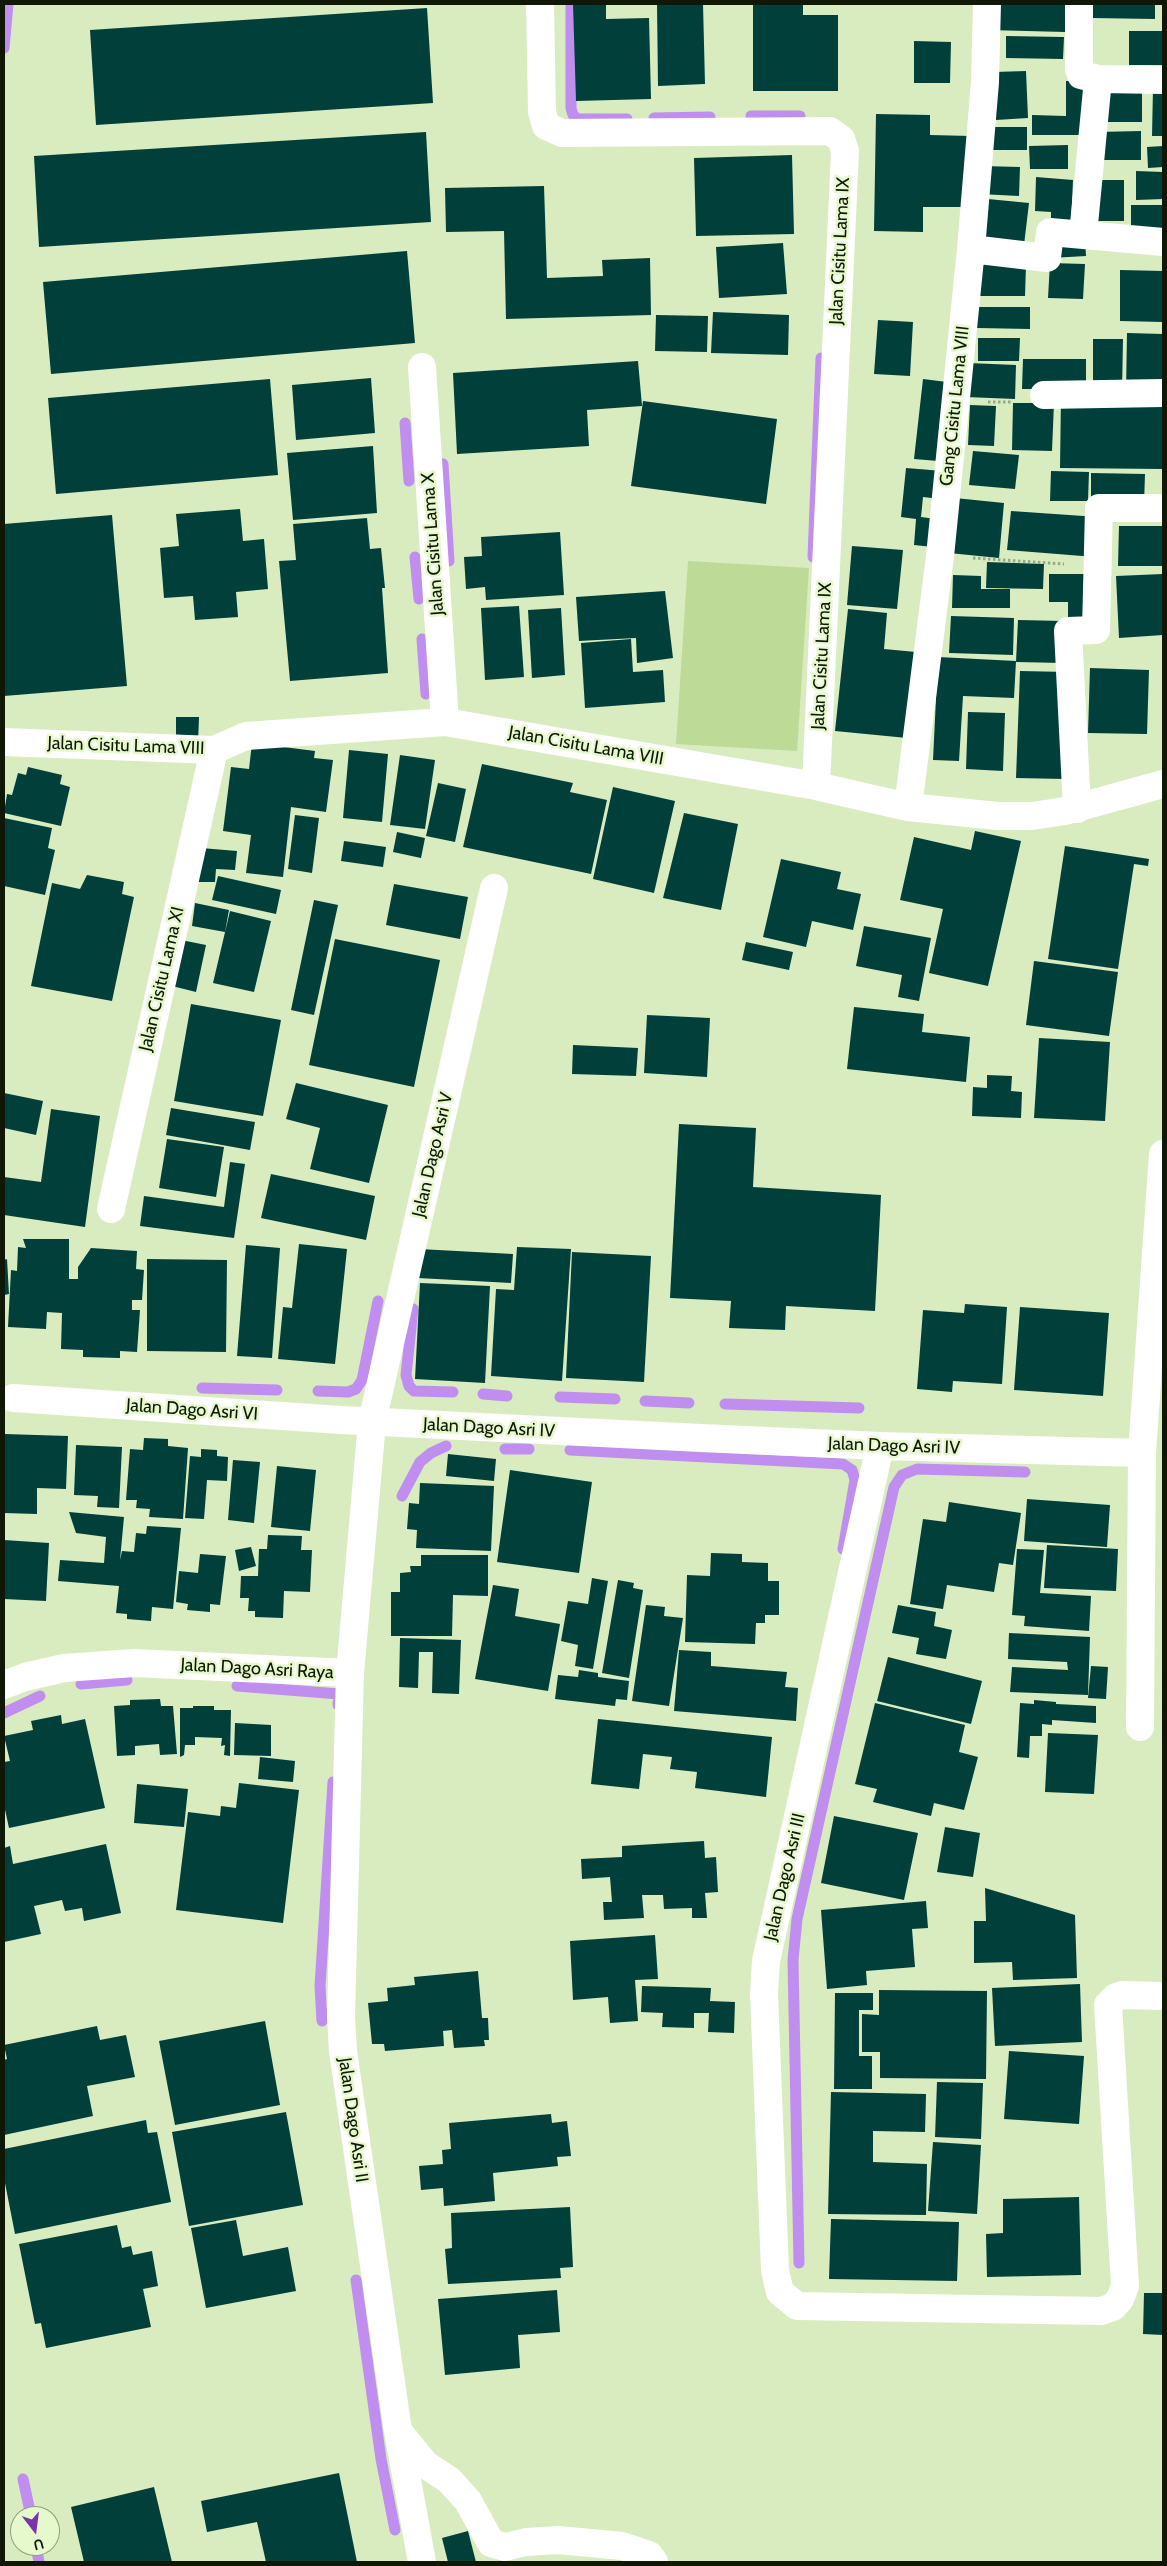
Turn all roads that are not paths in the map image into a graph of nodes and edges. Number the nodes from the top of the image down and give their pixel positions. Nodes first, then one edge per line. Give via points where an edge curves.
1 (540, 4) edge
2 (987, 4) edge
3 (1079, 4) edge
4 (1098, 79) junction
5 (1163, 80) edge
6 (1083, 235) junction
7 (1163, 242) edge
8 (971, 249) junction
9 (422, 367) dead end
10 (1163, 393) edge
11 (1047, 395) road end
12 (1163, 508) edge
13 (445, 722) junction
14 (4, 742) edge
15 (214, 750) junction
16 (1163, 784) edge
17 (816, 786) junction
18 (908, 807) junction
19 (1077, 809) junction
20 (494, 888) dead end
21 (1163, 1154) edge
22 (111, 1209) dead end
23 (13, 1398) dead end
24 (372, 1422) junction
25 (880, 1446) junction
26 (1142, 1453) junction
27 (350, 1673) junction
28 (4, 1686) edge
29 (1140, 1727) dead end
30 (1163, 1996) edge
31 (398, 2431) junction
32 (422, 2562) edge
33 (654, 2562) edge

1 - 17 street, Jalan Cisitu Lama IX via 542,112 546,126 562,133 830,131 841,139 845,151
2 - 8 street, Gang Cisitu Lama VIII
3 - 4 street via 1078,69 1081,75
4 - 5 street
4 - 6 street
6 - 7 street
6 - 8 street via 1050,232 1047,258
8 - 18 street, Gang Cisitu Lama VIII via 940,556
9 - 13 street, Jalan Cisitu Lama X
10 - 11 street
12 - 19 street via 1099,508 1096,630 1068,632
13 - 15 street, Jalan Cisitu Lama VIII via 246,736
13 - 17 street, Jalan Cisitu Lama VIII
14 - 15 street, Jalan Cisitu Lama VIII
15 - 22 street, Jalan Cisitu Lama XI
16 - 19 street, Jalan Cisitu Lama VIII
17 - 18 street, Jalan Cisitu Lama VIII
18 - 19 street, Jalan Cisitu Lama VIII via 998,816 1032,816
20 - 24 street, Jalan Dago Asri V
21 - 26 street
23 - 24 street, Jalan Dago Asri VI
24 - 25 street, Jalan Dago Asri IV
24 - 27 street, Jalan Dago Asri Raya
25 - 26 street, Jalan Dago Asri IV
25 - 30 street, Jalan Dago Asri III via 766,1961 764,1993 774,2271 780,2292 797,2306 1101,2311 1113,2307 1125,2286 1108,2004 1123,1995
26 - 29 street
27 - 28 street, Jalan Dago Asri Raya via 134,1663 64,1668 25,1677
27 - 31 street, Jalan Dago Asri II via 340,2017
31 - 32 street, Jalan Dago Asri II
31 - 33 street via 426,2464 449,2480 468,2502 491,2543 505,2548 526,2542 558,2540 622,2546 649,2555

